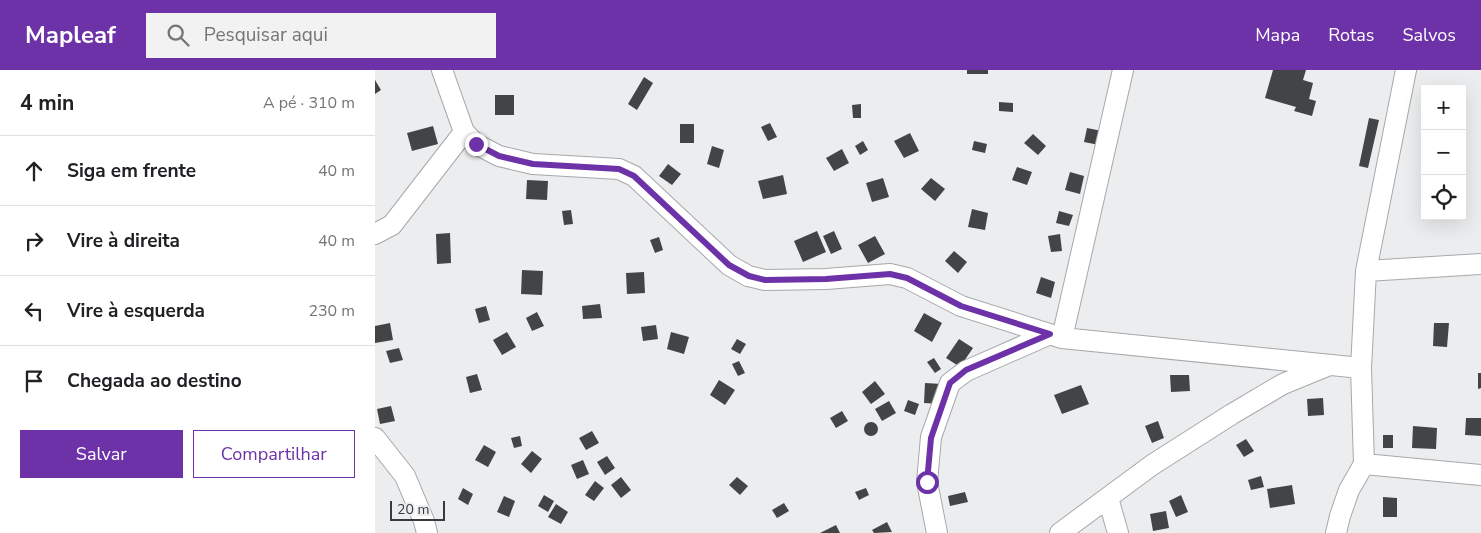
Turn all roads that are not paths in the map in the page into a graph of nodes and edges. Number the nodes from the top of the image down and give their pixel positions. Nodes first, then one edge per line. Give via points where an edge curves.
1 (442, 70) edge
2 (1123, 70) edge
3 (1406, 70) edge
4 (464, 132) junction
5 (375, 234) edge
6 (1481, 264) edge
7 (1366, 271) junction
8 (1056, 336) junction
9 (1329, 365) junction
10 (1361, 368) junction
11 (375, 438) edge
12 (1364, 464) junction
13 (1481, 475) edge
14 (1108, 498) junction
15 (427, 533) edge
16 (937, 533) edge
17 (1060, 533) edge
18 (1118, 533) edge
19 (1336, 533) edge

1 - 4 street
2 - 8 street
3 - 7 street
4 - 5 street via 392,225
4 - 8 street via 476,144 499,156 533,164 619,169 634,176 729,265 749,276 765,280 890,274 907,278 961,306
6 - 7 street
7 - 10 street
8 - 9 street
8 - 16 street via 966,370 950,383 931,438 927,482
9 - 10 street
9 - 14 street via 1283,384 1232,414 1152,465
10 - 12 street
11 - 15 street via 405,476
12 - 13 street
12 - 19 street via 1349,490
14 - 17 street
14 - 18 street

